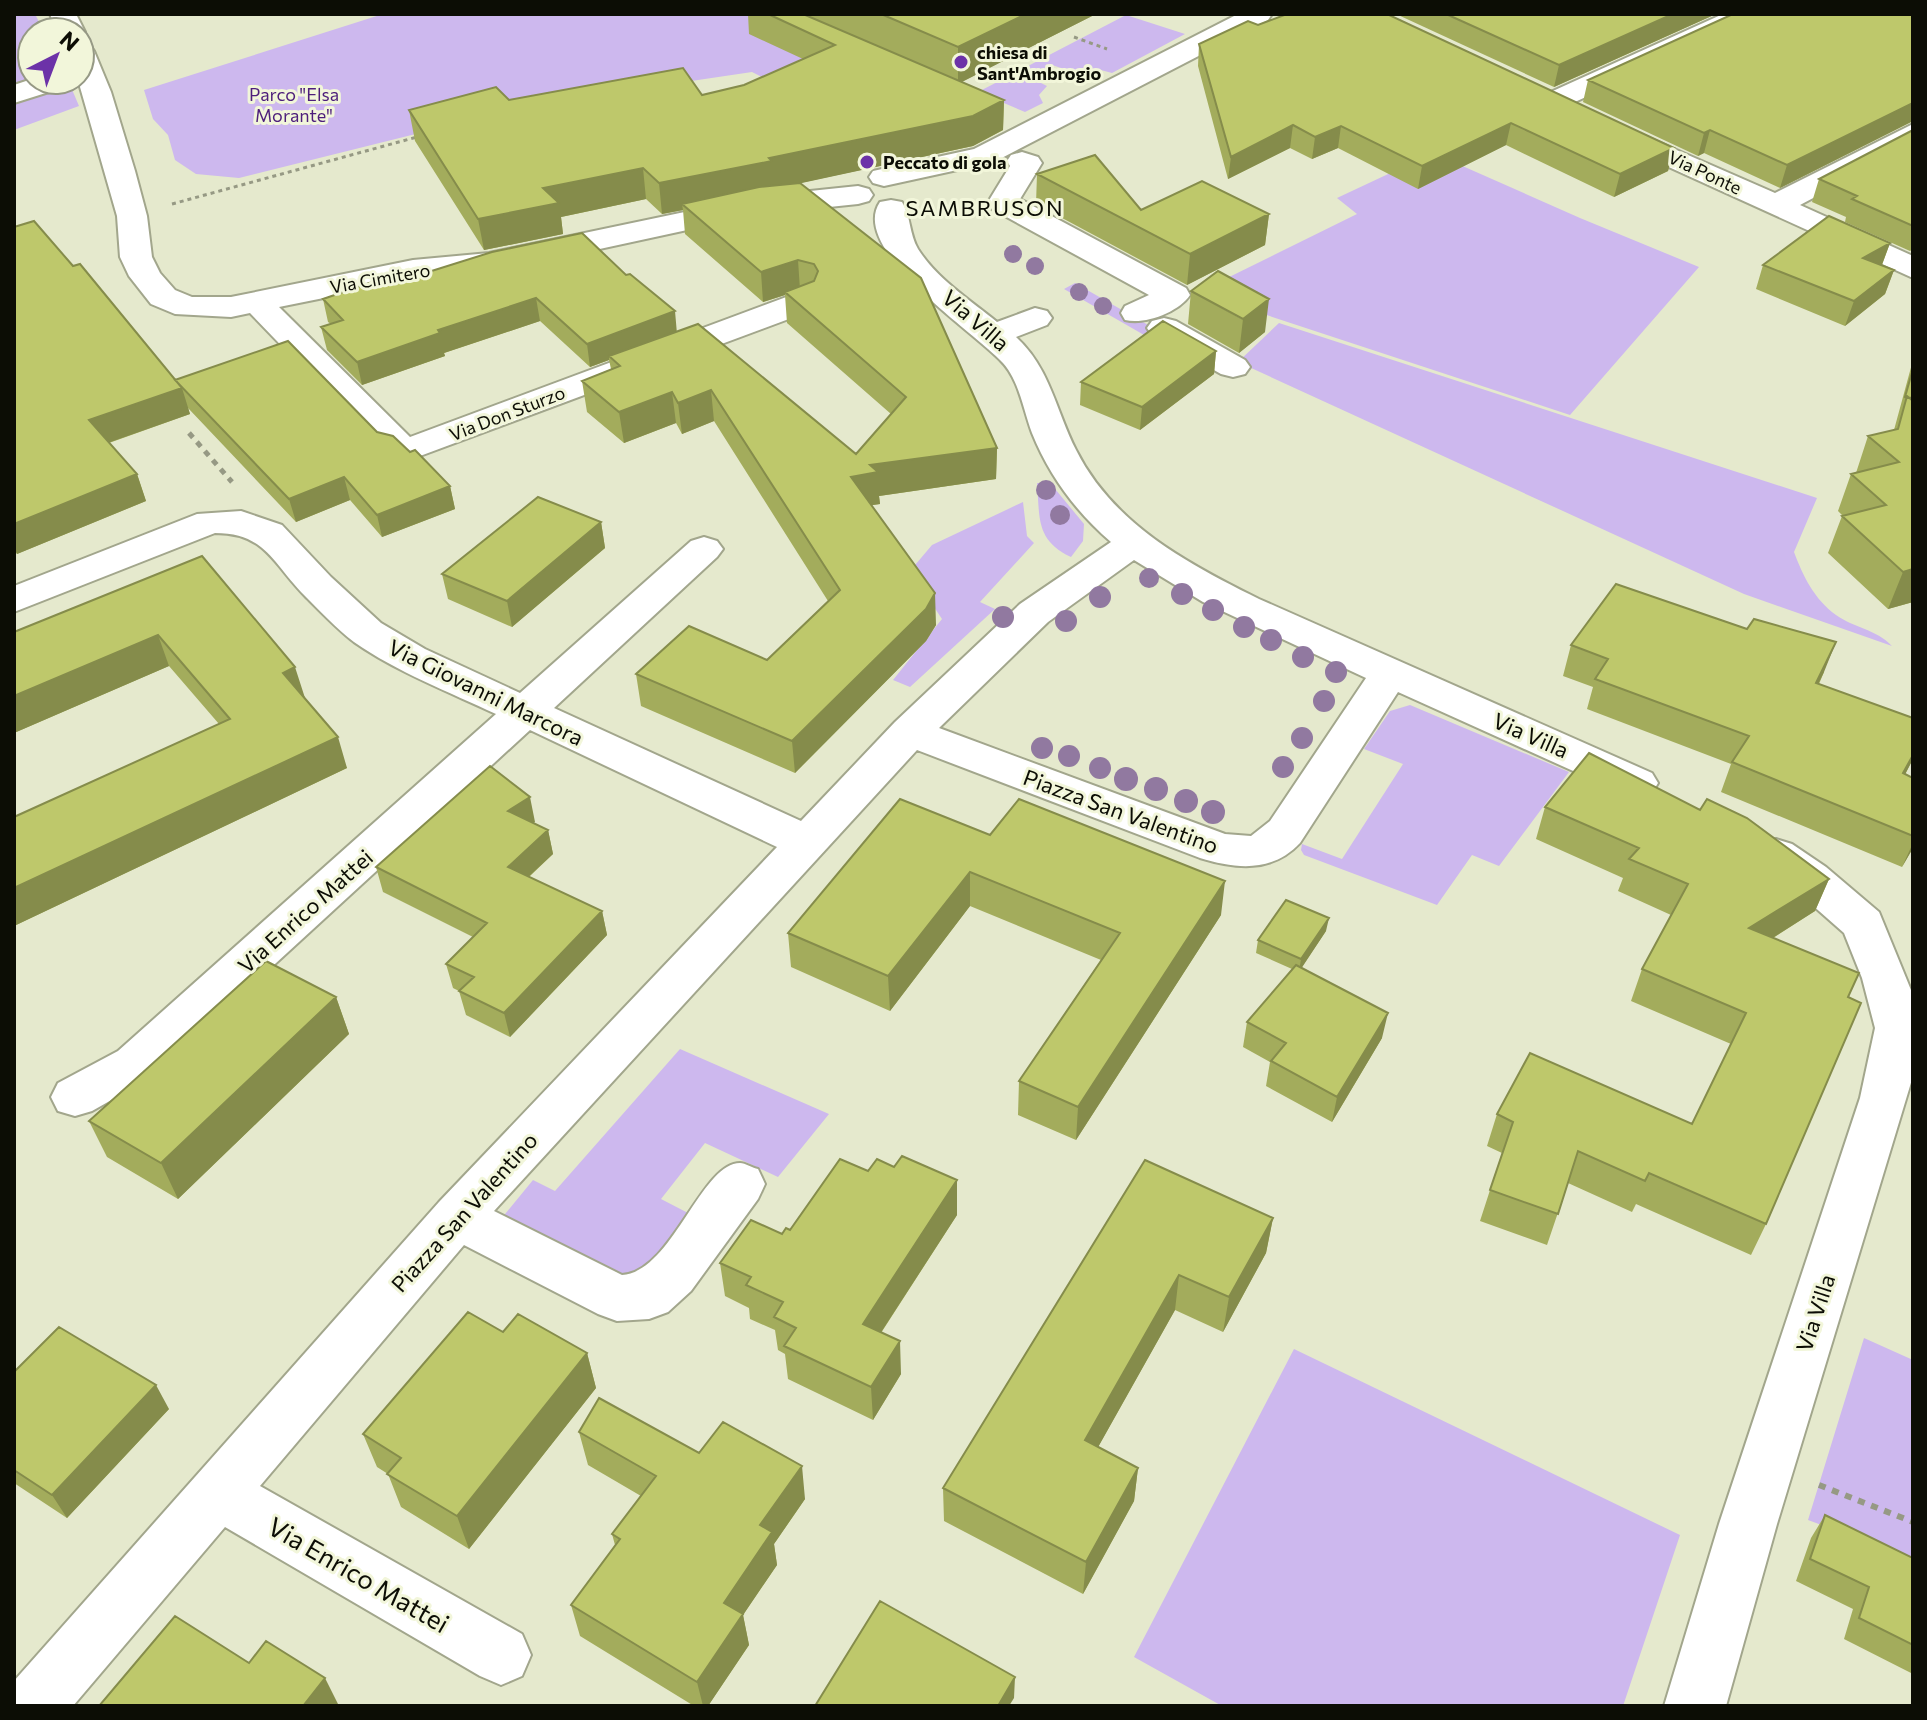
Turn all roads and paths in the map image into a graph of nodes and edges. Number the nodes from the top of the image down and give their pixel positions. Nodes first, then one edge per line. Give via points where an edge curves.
1 (1745, 14) edge
2 (1250, 16) edge
3 (93, 96) edge
4 (1008, 118) dead end
5 (1034, 130) junction
6 (1913, 133) edge
7 (427, 134) edge
8 (983, 156) junction
9 (1022, 161) dead end
10 (898, 195) junction
11 (1776, 205) junction
12 (161, 207) dead end
13 (911, 263) junction
14 (1913, 268) edge
15 (880, 274) edge
16 (260, 301) junction
17 (801, 303) edge
18 (1035, 318) dead end
19 (992, 335) junction
20 (1233, 367) dead end
21 (1135, 542) junction
22 (704, 549) dead end
23 (14, 600) edge
24 (1390, 673) junction
25 (524, 712) junction
26 (910, 732) junction
27 (1669, 797) edge
28 (1738, 831) edge
29 (806, 842) junction
30 (75, 1097) dead end
31 (1898, 1104) edge
32 (740, 1184) dead end
33 (457, 1217) junction
34 (1819, 1485) dead end
35 (217, 1492) junction
36 (1913, 1522) edge
37 (501, 1655) dead end
38 (33, 1706) edge
39 (1695, 1706) edge

1 - 11 street, Via Ponte via 1541,95
2 - 5 street
3 - 16 street, Via Cimitero via 132,216 136,257 152,287 187,307
4 - 5 street
5 - 8 street
6 - 11 street
7 - 12 path
8 - 10 street
8 - 10 street via 971,169
9 - 20 street via 1027,163 1003,202 1174,295 1137,313
10 - 13 street, Via Villa via 891,230
10 - 16 street, Via Cimitero via 860,187 858,195 761,205 489,263 413,270
11 - 14 street, Via Ponte
13 - 15 street
13 - 19 street, Via Villa
16 - 17 street, Via Don Sturzo via 397,444 412,448
18 - 19 street
19 - 21 street, Via Villa via 1024,368 1065,467 1100,511
21 - 24 street, Via Villa via 1178,571 1276,622
21 - 26 street, Piazza San Valentino via 1022,623
22 - 25 street, Via Enrico Mattei
23 - 25 street, Via Giovanni Marcora via 210,522 241,522 269,533 367,632
24 - 26 street, Piazza San Valentino via 1278,842 1256,852 1215,847
24 - 27 street, Via Villa
25 - 29 street, Via Giovanni Marcora
25 - 30 street, Via Enrico Mattei via 135,1064
26 - 29 street, Piazza San Valentino
28 - 31 street, Via Villa via 1810,878 1863,924 1899,1028
29 - 33 street, Piazza San Valentino
31 - 39 street, Via Villa via 1748,1524
32 - 33 street via 672,1275 649,1296 617,1298
33 - 35 street, Piazza San Valentino
34 - 36 path
35 - 37 street, Via Enrico Mattei
35 - 38 street, Piazza San Valentino

